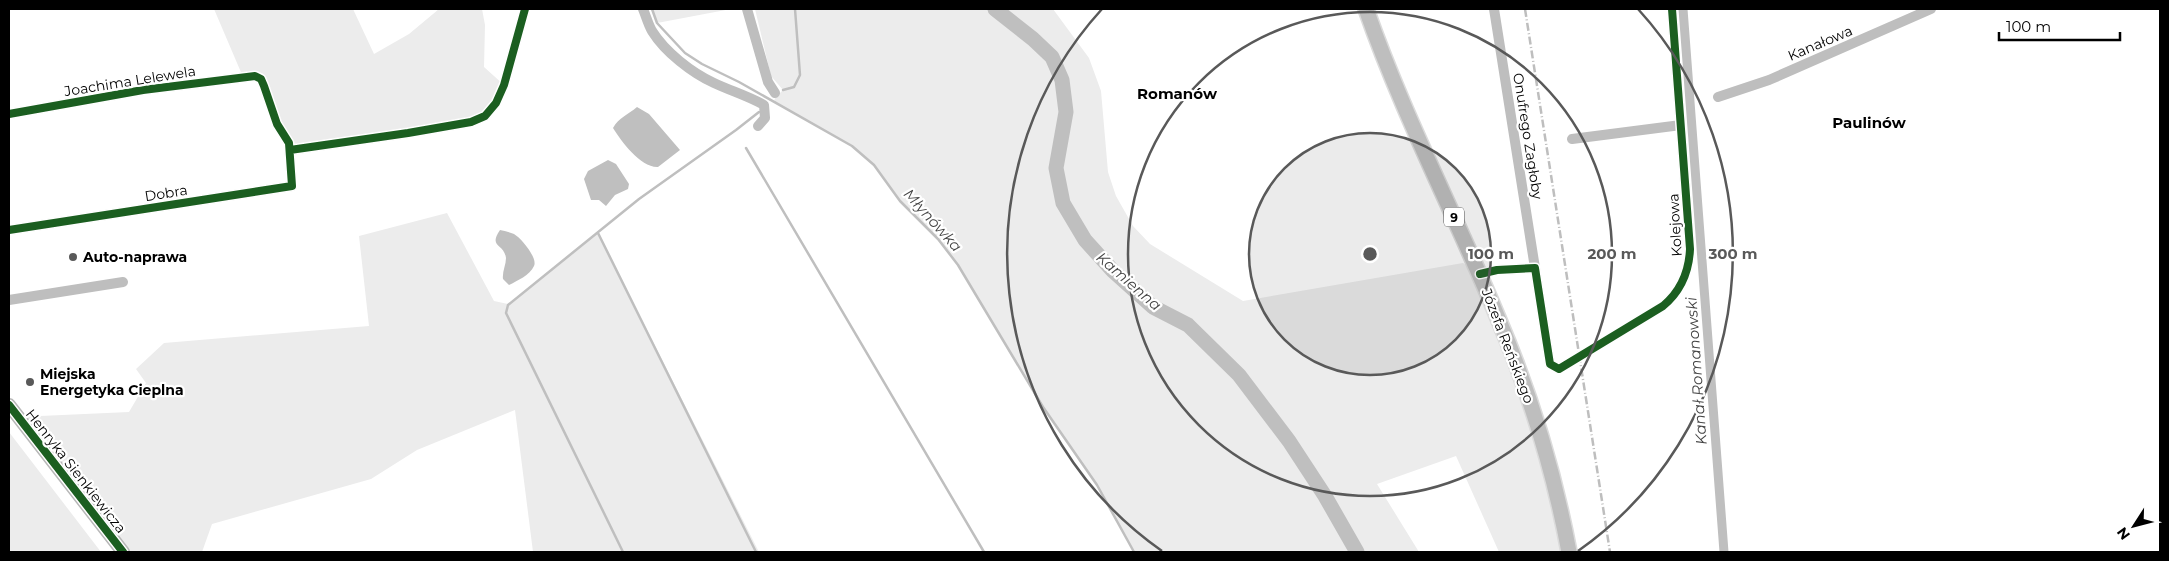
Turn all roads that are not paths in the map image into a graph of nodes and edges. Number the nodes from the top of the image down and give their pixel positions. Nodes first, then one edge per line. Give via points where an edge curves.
1 (525, 9) edge
2 (643, 9) edge
3 (748, 9) edge
4 (1366, 9) edge
5 (1494, 9) edge
6 (1672, 9) edge
7 (1931, 9) edge
8 (255, 76) joint
9 (775, 93) dead end
10 (1718, 97) dead end
11 (9, 114) edge
12 (1681, 125) junction
13 (758, 126) dead end
14 (1572, 138) dead end
15 (290, 150) junction
16 (9, 230) edge
17 (1535, 268) junction
18 (1480, 274) junction
19 (123, 282) dead end
20 (9, 300) edge
21 (1555, 368) joint
22 (9, 405) edge
23 (122, 552) edge
24 (1569, 552) edge

1 - 15 street via 504,85 496,103 485,116 470,122 408,133
2 - 13 street via 652,30 691,69 713,83 764,105 765,118
3 - 9 street via 768,82
4 - 18 main road, Józefa Reńskiego / 9 via 1411,122
5 - 17 street, Onufrego Zagłoby
6 - 12 street, Kolejowa
7 - 10 street, Kanałowa via 1769,80
8 - 11 street, Joachima Lelewela via 142,90
8 - 15 street, Dobra via 261,79
12 - 14 street
12 - 21 street, Kolejowa via 1690,249 1689,266 1680,287 1663,306 1562,369
15 - 16 street, Dobra via 292,186
17 - 18 street
17 - 21 street, Onufrego Zagłoby via 1546,346 1550,364
18 - 24 main road, Józefa Reńskiego / 9 via 1515,359 1538,427
19 - 20 street
22 - 23 main road, Henryka Sienkiewicza

